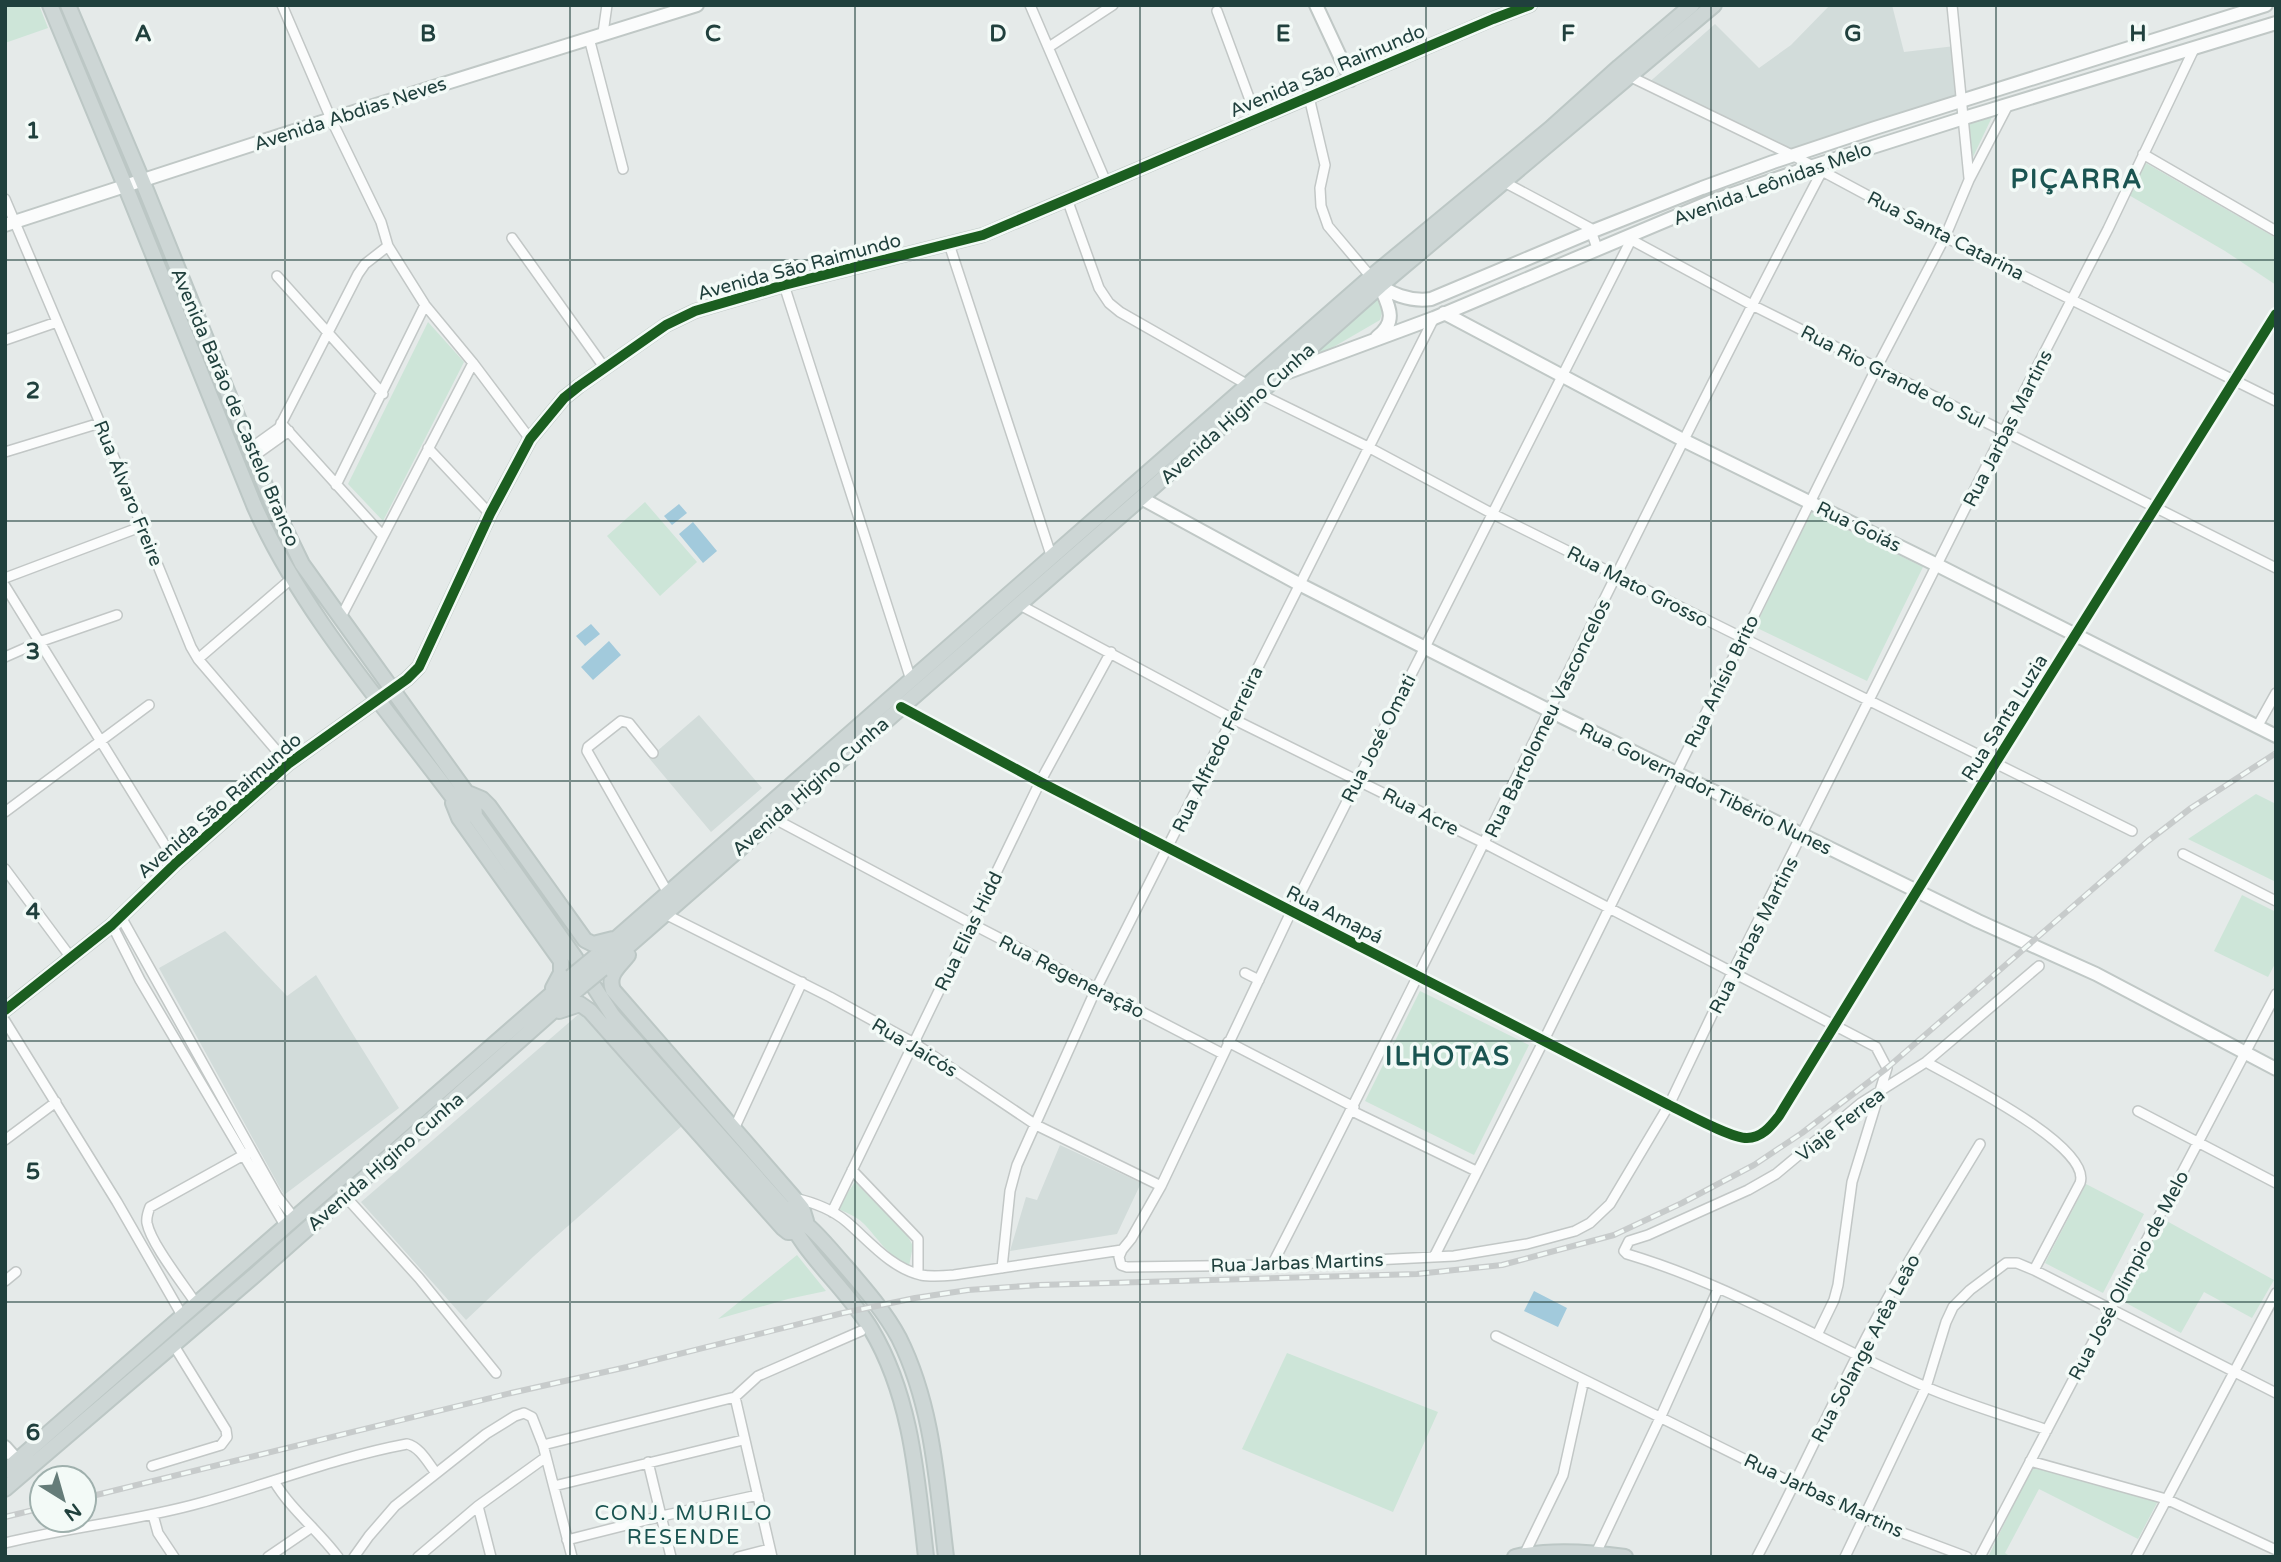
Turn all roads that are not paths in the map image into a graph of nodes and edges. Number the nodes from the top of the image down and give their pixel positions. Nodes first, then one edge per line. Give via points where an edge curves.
1 (50, 5) edge
2 (68, 5) edge
3 (282, 5) edge
4 (607, 5) edge
5 (697, 5) edge
6 (1030, 5) edge
7 (1113, 5) edge
8 (1316, 5) edge
9 (1530, 5) edge
10 (1692, 5) edge
11 (1714, 5) edge
12 (1952, 5) edge
13 (2266, 5) edge
14 (1217, 11) dead end
15 (2276, 23) edge
16 (604, 33) junction
17 (589, 37) junction
18 (1049, 47) junction
19 (2194, 49) junction
20 (1624, 72) junction
21 (1351, 80) junction
22 (1309, 97) junction
23 (1961, 101) junction
24 (2008, 104) junction
25 (1964, 118) junction
26 (331, 119) junction
27 (1257, 119) junction
28 (2143, 154) junction
29 (1794, 156) junction
30 (623, 169) dead end
31 (1818, 169) junction
32 (142, 180) junction
33 (1969, 180) junction
34 (1107, 182) junction
35 (1504, 182) junction
36 (126, 186) junction
37 (5, 199) edge
38 (1067, 199) junction
39 (10, 223) edge
40 (1593, 231) junction
41 (2276, 231) edge
42 (1945, 237) junction
43 (512, 238) dead end
44 (1628, 239) junction
45 (949, 244) junction
46 (388, 246) junction
47 (1597, 248) junction
48 (276, 276) dead end
49 (1376, 282) junction
50 (784, 285) junction
51 (2073, 300) junction
52 (425, 305) junction
53 (1752, 305) junction
54 (2276, 314) edge
55 (1439, 315) junction
56 (57, 322) junction
57 (329, 334) junction
58 (5, 340) edge
59 (1371, 341) junction
60 (473, 363) junction
61 (604, 367) junction
62 (1877, 367) junction
63 (1561, 375) junction
64 (1279, 376) junction
65 (2234, 381) junction
66 (1253, 389) junction
67 (383, 394) junction
68 (2276, 401) edge
69 (100, 423) junction
70 (280, 426) junction
71 (289, 431) junction
72 (2004, 431) junction
73 (530, 439) junction
74 (1685, 441) junction
75 (1368, 447) junction
76 (428, 448) junction
77 (5, 452) edge
78 (253, 452) junction
79 (1138, 482) junction
80 (336, 485) junction
81 (1141, 498) junction
82 (1809, 502) junction
83 (2155, 507) junction
84 (1493, 513) junction
85 (490, 514) junction
86 (143, 526) junction
87 (383, 536) junction
88 (1052, 558) junction
89 (1937, 565) junction
90 (2276, 568) edge
91 (1618, 575) junction
92 (5, 578) edge
93 (291, 579) junction
94 (1299, 583) junction
95 (5, 586) edge
96 (1018, 604) junction
97 (117, 615) dead end
98 (341, 617) junction
99 (2075, 635) junction
100 (1742, 638) junction
101 (39, 642) junction
102 (1424, 647) junction
103 (1111, 652) junction
104 (5, 657) edge
105 (198, 659) junction
106 (911, 680) junction
107 (393, 689) junction
108 (2276, 693) edge
109 (378, 698) junction
110 (1869, 701) junction
111 (149, 705) dead end
112 (901, 707) junction
113 (1550, 711) junction
114 (1233, 719) junction
115 (2257, 727) junction
116 (2276, 736) edge
117 (99, 740) junction
118 (653, 753) dead end
119 (1996, 762) junction
120 (288, 764) junction
121 (1675, 773) junction
122 (1357, 780) junction
123 (1040, 782) junction
124 (461, 796) junction
125 (5, 812) edge
126 (773, 818) junction
127 (2132, 831) dead end
128 (1803, 835) junction
129 (1485, 843) junction
130 (1169, 847) junction
131 (2183, 854) dead end
132 (176, 863) junction
133 (6, 872) edge
134 (1917, 891) junction
135 (668, 893) junction
136 (2276, 901) edge
137 (1608, 908) junction
138 (1291, 912) junction
139 (665, 914) junction
140 (117, 921) junction
141 (972, 924) junction
142 (618, 937) junction
143 (635, 940) junction
144 (72, 959) junction
145 (598, 963) junction
146 (2039, 966) dead end
147 (1245, 973) dead end
148 (1732, 973) junction
149 (1418, 977) junction
150 (1259, 980) junction
151 (802, 982) junction
152 (575, 983) junction
153 (1096, 989) junction
154 (2276, 994) edge
155 (549, 996) junction
156 (5, 1010) edge
157 (550, 1014) junction
158 (5, 1021) edge
159 (1836, 1024) junction
160 (1544, 1040) junction
161 (1228, 1042) junction
162 (914, 1043) junction
163 (1223, 1054) junction
164 (2246, 1054) junction
165 (1926, 1062) junction
166 (2276, 1069) edge
167 (1881, 1091) junction
168 (57, 1102) junction
169 (1669, 1105) junction
170 (1353, 1109) junction
171 (2138, 1111) dead end
172 (1036, 1125) junction
173 (733, 1129) junction
174 (1758, 1135) joint
175 (5, 1140) edge
176 (2198, 1143) junction
177 (1980, 1144) dead end
178 (248, 1153) junction
179 (852, 1170) junction
180 (1476, 1171) junction
181 (2276, 1183) edge
182 (1161, 1186) junction
183 (345, 1196) junction
184 (789, 1203) junction
185 (832, 1212) junction
186 (291, 1223) junction
187 (801, 1227) junction
188 (159, 1248) junction
189 (1122, 1250) junction
190 (148, 1257) junction
191 (1434, 1257) junction
192 (1272, 1265) junction
193 (1002, 1268) junction
194 (2034, 1270) junction
195 (16, 1272) dead end
196 (918, 1274) junction
197 (5, 1281) edge
198 (1718, 1289) junction
199 (2276, 1293) edge
200 (197, 1305) junction
201 (2109, 1308) junction
202 (183, 1317) junction
203 (861, 1331) dead end
204 (1817, 1335) junction
205 (1496, 1336) dead end
206 (173, 1344) junction
207 (1858, 1354) junction
208 (2234, 1372) junction
209 (496, 1373) dead end
210 (1587, 1381) junction
211 (1926, 1387) junction
212 (2276, 1392) edge
213 (734, 1397) junction
214 (1661, 1416) junction
215 (2047, 1430) junction
216 (743, 1440) junction
217 (543, 1445) junction
218 (5, 1447) edge
219 (546, 1457) junction
220 (2030, 1461) junction
221 (648, 1462) junction
222 (22, 1466) junction
223 (152, 1466) dead end
224 (5, 1471) edge
225 (436, 1473) junction
226 (274, 1481) junction
227 (1796, 1484) junction
228 (554, 1486) junction
229 (5, 1489) edge
230 (758, 1495) junction
231 (2166, 1499) junction
232 (478, 1506) junction
233 (153, 1515) junction
234 (662, 1516) junction
235 (1863, 1518) junction
236 (312, 1527) junction
237 (568, 1540) junction
238 (5, 1543) edge
239 (2276, 1550) edge
240 (771, 1553) edge
241 (1596, 1553) junction
242 (1519, 1556) edge
243 (174, 1557) edge
244 (268, 1557) edge
245 (338, 1557) edge
246 (354, 1557) edge
247 (418, 1557) edge
248 (491, 1557) edge
249 (572, 1557) edge
250 (671, 1557) edge
251 (738, 1557) edge
252 (926, 1557) edge
253 (946, 1557) edge
254 (1625, 1557) edge
255 (1757, 1557) edge
256 (1846, 1557) edge
257 (1967, 1557) edge
258 (1980, 1557) edge
259 (2136, 1557) edge

1 - 36 main road, Avenida Barão de Castelo Branco
2 - 32 main road, Avenida Barão de Castelo Branco
3 - 26 street
4 - 16 street
5 - 16 street, Avenida Abdias Neves
6 - 18 street
7 - 18 street
8 - 21 street
9 - 21 street, Avenida São Raimundo
10 - 20 main road, Avenida Higino Cunha
11 - 20 main road, Avenida Higino Cunha
12 - 23 street
13 - 23 street, Avenida Leônidas Melo
14 - 27 street
15 - 19 street, Avenida Leônidas Melo
16 - 17 street, Avenida Abdias Neves
17 - 26 street, Avenida Abdias Neves
17 - 30 street
18 - 34 street
19 - 24 street, Avenida Leônidas Melo
19 - 28 street, Rua Jarbas Martins
20 - 29 street, Rua Santa Catarina
20 - 35 main road, Avenida Higino Cunha
20 - 49 main road, Avenida Higino Cunha via 1550,129
21 - 22 street, Avenida São Raimundo
22 - 27 street, Avenida São Raimundo
22 - 49 street via 1325,165 1320,188 1323,216
23 - 25 street
23 - 29 street, Avenida Leônidas Melo
24 - 25 street, Avenida Leônidas Melo
24 - 33 street, Rua Anísio Brito
25 - 31 street, Avenida Leônidas Melo
25 - 33 street
26 - 32 street, Avenida Abdias Neves
26 - 46 street
27 - 34 street, Avenida São Raimundo
28 - 41 street
28 - 51 street, Rua Jarbas Martins
29 - 31 street, Rua Santa Catarina
29 - 40 street, Avenida Leônidas Melo
31 - 42 street, Rua Santa Catarina
31 - 44 street, Avenida Leônidas Melo via 1710,202
31 - 53 street, Rua Bartolomeu Vasconcelos
32 - 36 street, Avenida Abdias Neves
32 - 78 main road, Avenida Barão de Castelo Branco
33 - 42 street, Rua Anísio Brito
34 - 38 street, Avenida São Raimundo
35 - 40 street
35 - 49 main road, Avenida Higino Cunha
36 - 39 street, Avenida Abdias Neves
36 - 93 main road, Avenida Barão de Castelo Branco via 254,505
37 - 39 street, Rua Álvaro Freire
38 - 45 street, Avenida São Raimundo via 983,235
38 - 66 street, Rua Mato Grosso via 1099,288 1109,303
39 - 56 street, Rua Álvaro Freire
40 - 47 street
40 - 49 street, Avenida Leônidas Melo via 1431,299 1407,298
42 - 51 street, Rua Santa Catarina
42 - 62 street, Rua Anísio Brito
43 - 61 street
44 - 47 street, Avenida Leônidas Melo
44 - 53 street, Rua Rio Grande do Sul
44 - 63 street, Rua José Omati
45 - 50 street, Avenida São Raimundo
45 - 88 street
46 - 52 street
46 - 57 street via 358,274
47 - 55 street, Avenida Leônidas Melo
48 - 57 street
49 - 59 street via 1390,319
49 - 64 main road, Avenida Higino Cunha
49 - 66 main road, Avenida Higino Cunha
50 - 61 street, Avenida São Raimundo via 666,325
50 - 106 street
51 - 65 street, Rua Santa Catarina
51 - 72 street, Rua Jarbas Martins
52 - 60 street
52 - 67 street
53 - 62 street, Rua Rio Grande do Sul
53 - 74 street, Rua Bartolomeu Vasconcelos
54 - 65 street, Rua Santa Luzia
55 - 59 street, Avenida Leônidas Melo
55 - 63 street, Rua Goiás
55 - 75 street, Rua Alfredo Ferreira
56 - 58 street
56 - 69 street, Rua Álvaro Freire
57 - 67 street
57 - 70 street
59 - 64 street, Avenida Leônidas Melo
60 - 73 street
60 - 76 street
61 - 73 street, Avenida São Raimundo via 564,398
62 - 72 street, Rua Rio Grande do Sul
62 - 82 street, Rua Anísio Brito
63 - 74 street, Rua Goiás
63 - 84 street, Rua José Omati
64 - 66 main road, Avenida Higino Cunha
65 - 68 street, Rua Santa Catarina
65 - 83 street, Rua Santa Luzia
66 - 75 street, Rua Mato Grosso
66 - 79 main road, Avenida Higino Cunha
66 - 81 main road, Avenida Higino Cunha
67 - 80 street
69 - 77 street
69 - 86 street, Rua Álvaro Freire
70 - 71 street
70 - 78 street
71 - 78 street
71 - 80 street
72 - 83 street, Rua Rio Grande do Sul
72 - 89 street, Rua Jarbas Martins
73 - 85 street, Avenida São Raimundo
74 - 82 street, Rua Goiás
74 - 91 street, Rua Bartolomeu Vasconcelos
75 - 84 street, Rua Mato Grosso
75 - 94 street, Rua Alfredo Ferreira
76 - 85 street
76 - 87 street
78 - 98 main road, Avenida Barão de Castelo Branco via 287,536
79 - 81 street
79 - 88 main road, Avenida Higino Cunha
80 - 87 street
81 - 94 street, Rua Governador Tibério Nunes
81 - 96 main road, Avenida Higino Cunha
82 - 89 street, Rua Goiás
82 - 100 street, Rua Anísio Brito
83 - 90 street, Rua Rio Grande do Sul
83 - 99 street, Rua Santa Luzia
84 - 91 street, Rua Mato Grosso
84 - 102 street, Rua José Omati
85 - 107 street, Avenida São Raimundo via 419,667
86 - 92 street
86 - 105 street, Rua Álvaro Freire
87 - 98 street
88 - 106 main road, Avenida Higino Cunha
89 - 99 street, Rua Goiás
89 - 110 street, Rua Jarbas Martins
91 - 100 street, Rua Mato Grosso
91 - 113 street, Rua Bartolomeu Vasconcelos
93 - 105 street
93 - 109 main road, Avenida Barão de Castelo Branco
94 - 102 street, Rua Governador Tibério Nunes
94 - 114 street, Rua Alfredo Ferreira
95 - 101 street
96 - 103 street, Rua Acre
96 - 112 main road, Avenida Higino Cunha
97 - 101 street
98 - 107 main road, Avenida Barão de Castelo Branco
99 - 115 street, Rua Goiás
99 - 119 street, Rua Santa Luzia
100 - 110 street, Rua Mato Grosso
100 - 121 street, Rua Anísio Brito
101 - 104 street
101 - 117 street
102 - 113 street, Rua Governador Tibério Nunes
102 - 122 street, Rua José Omati
103 - 114 street, Rua Acre
103 - 123 street, Rua Elias Hidd
105 - 120 street, Rua Álvaro Freire
106 - 135 main road, Avenida Higino Cunha
107 - 109 street, Avenida São Raimundo
107 - 124 main road, Avenida Barão de Castelo Branco
108 - 115 street
109 - 120 street, Avenida São Raimundo
109 - 124 main road, Avenida Barão de Castelo Branco
110 - 119 street, Rua Mato Grosso
110 - 128 street, Rua Jarbas Martins
111 - 117 street
112 - 123 street, Rua Amapá
112 - 126 main road, Avenida Higino Cunha
113 - 121 street, Rua Governador Tibério Nunes
113 - 129 street, Rua Bartolomeu Vasconcelos
114 - 122 street, Rua Acre
114 - 130 street, Rua Alfredo Ferreira
115 - 116 street, Rua Goiás
117 - 125 street
117 - 132 street
118 - 135 street via 621,720 587,751
119 - 127 street, Rua Mato Grosso
119 - 134 street, Rua Santa Luzia
120 - 132 street, Avenida São Raimundo
121 - 128 street, Rua Governador Tibério Nunes
121 - 137 street, Rua Anísio Brito
122 - 129 street, Rua Acre
122 - 138 street, Rua José Omati
123 - 130 street, Rua Amapá
123 - 141 street, Rua Elias Hidd
124 - 142 main road via 481,799 489,806 585,940 593,944
124 - 155 main road via 453,806 459,818 561,961 561,972
124 - 184 main road, Avenida Barão de Castelo Branco via 474,803 475,816 613,1016
126 - 139 main road, Avenida Higino Cunha
126 - 141 street, Rua Regeneração
128 - 134 street, Rua Governador Tibério Nunes
128 - 148 street, Rua Jarbas Martins
129 - 137 street, Rua Acre
129 - 149 street, Rua Bartolomeu Vasconcelos
130 - 138 street, Rua Amapá
130 - 153 street, Rua Alfredo Ferreira
131 - 136 street
132 - 140 street, Avenida São Raimundo
133 - 144 street
134 - 159 street, Rua Santa Luzia
134 - 164 street, Rua Governador Tibério Nunes via 2096,974
135 - 142 main road, Avenida Higino Cunha
137 - 148 street, Rua Acre
137 - 160 street, Rua Anísio Brito
138 - 149 street, Rua Amapá
138 - 150 street, Rua José Omati
139 - 143 main road, Avenida Higino Cunha
139 - 151 street, Rua Jaicós
140 - 144 street, Avenida São Raimundo
140 - 178 street
141 - 153 street, Rua Regeneração
141 - 162 street, Rua Elias Hidd
142 - 145 main road, Avenida Higino Cunha
143 - 145 main road, Avenida Higino Cunha
143 - 173 main road via 612,975 613,990
144 - 156 street, Avenida São Raimundo
145 - 152 main road, Avenida Higino Cunha, bridge
146 - 165 street, Viaje Ferrea
147 - 150 street
148 - 159 street, Rua Acre
148 - 169 street, Rua Jarbas Martins
149 - 160 street, Rua Amapá
149 - 170 street, Rua Bartolomeu Vasconcelos
150 - 161 street, Rua José Omati
151 - 162 street, Rua Jaicós
151 - 173 street
152 - 155 main road, Avenida Higino Cunha
152 - 157 main road, Avenida Higino Cunha
153 - 163 street, Rua Regeneração
153 - 172 street, Rua Alfredo Ferreira
154 - 164 street, Rua José Olímpio de Melo
155 - 186 main road, Avenida Higino Cunha
157 - 183 main road, Avenida Higino Cunha
157 - 187 main road via 583,1005 783,1228 788,1232
158 - 168 street
159 - 167 street, Rua Acre via 1876,1047 1887,1068
159 - 174 street, Rua Santa Luzia via 1779,1116
160 - 169 street, Rua Amapá
160 - 180 street, Rua Anísio Brito
161 - 163 street, Rua José Omati
161 - 170 street
162 - 172 street, Rua Jaicós
162 - 179 street, Rua Elias Hidd
163 - 182 street, Rua José Omati
164 - 166 street, Rua Governador Tibério Nunes
164 - 176 street, Rua José Olímpio de Melo
165 - 167 street, Viaje Ferrea
165 - 194 street via 2040,1127 2078,1166 2082,1174 2076,1192
167 - 198 street, Viaje Ferrea via 1836,1122 1776,1174 1629,1241 1624,1251
167 - 204 street via 1852,1182 1834,1300
168 - 175 street
168 - 190 street
169 - 174 street, Rua Amapá via 1734,1136
169 - 191 street, Rua Jarbas Martins via 1610,1204 1590,1223 1527,1244
170 - 180 street
170 - 192 street, Rua Bartolomeu Vasconcelos
171 - 176 street
172 - 182 street, Rua Jaicós
172 - 193 street, Rua Alfredo Ferreira via 1010,1191
173 - 184 main road
176 - 181 street
176 - 201 street, Rua José Olímpio de Melo
177 - 207 street, Rua Solange Arêa Leão
178 - 186 street
178 - 188 street via 150,1207 146,1221
179 - 185 street, Rua Elias Hidd
179 - 196 street via 918,1239
180 - 191 street, Rua Anísio Brito
182 - 189 street, Rua José Omati
183 - 206 main road, Avenida Higino Cunha
183 - 209 street
184 - 185 street via 810,1201
184 - 187 main road via 802,1208
185 - 196 street via 900,1267
186 - 200 main road, Avenida Higino Cunha
187 - 252 main road via 870,1328 896,1380 908,1421
187 - 253 main road via 883,1312 914,1373 933,1452
188 - 190 street
188 - 200 street
189 - 192 street, Rua Jarbas Martins via 1119,1261 1127,1267
189 - 193 street
190 - 202 street
191 - 192 street, Rua Jarbas Martins
193 - 196 street via 954,1275
194 - 201 street
194 - 211 street via 2006,1263 1953,1307
195 - 197 street
198 - 204 street
198 - 214 street
199 - 208 street
200 - 202 main road, Avenida Higino Cunha
201 - 208 street
201 - 215 street, Rua José Olímpio de Melo
202 - 222 main road, Avenida Higino Cunha
203 - 213 street via 758,1376
204 - 207 street
205 - 210 street, Rua Jarbas Martins
206 - 222 main road, Avenida Higino Cunha
206 - 223 street via 226,1430 226,1440
207 - 211 street
207 - 227 street, Rua Solange Arêa Leão
208 - 212 street
208 - 231 street
210 - 214 street, Rua Jarbas Martins
210 - 242 street via 1563,1475
211 - 215 street
211 - 235 street
213 - 216 street
213 - 217 street
214 - 227 street, Rua Jarbas Martins
214 - 241 street
215 - 220 street, Rua José Olímpio de Melo
216 - 221 street
216 - 230 street
217 - 219 street
217 - 225 street via 530,1414 520,1414
218 - 222 street
219 - 228 street
219 - 232 street
220 - 231 street
220 - 258 street, Rua José Olímpio de Melo
221 - 228 street
221 - 234 street
222 - 224 main road, Avenida Higino Cunha
222 - 229 main road, Avenida Higino Cunha
225 - 226 street via 414,1446 407,1444
225 - 246 street via 395,1506
226 - 233 street
226 - 236 street
227 - 235 street, Rua Jarbas Martins
227 - 255 street, Rua Solange Arêa Leão
228 - 237 street
230 - 234 street
230 - 240 street
231 - 239 street
231 - 259 street
232 - 247 street
232 - 248 street
233 - 238 street
233 - 243 street via 158,1533
234 - 237 street
234 - 250 street
235 - 256 street
235 - 257 street, Rua Jarbas Martins
236 - 244 street
236 - 245 street
237 - 249 street
240 - 251 street
241 - 242 main road
241 - 254 main road

